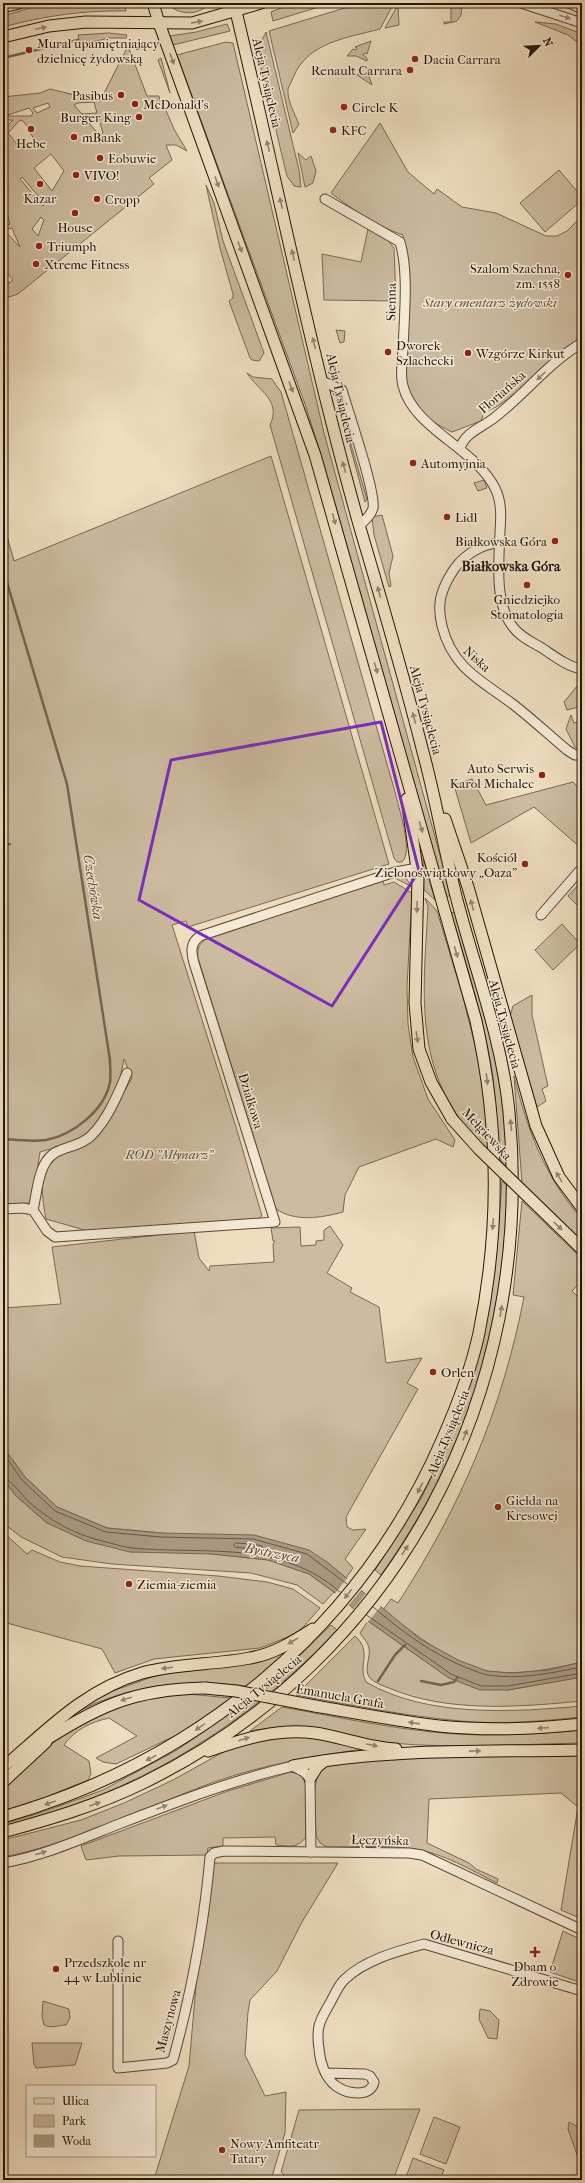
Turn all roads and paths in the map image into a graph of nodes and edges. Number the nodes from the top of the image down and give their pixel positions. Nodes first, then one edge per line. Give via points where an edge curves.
1 (19, 3) edge
2 (153, 3) edge
3 (261, 3) edge
4 (521, 3) edge
5 (569, 3) edge
6 (3, 7) edge
7 (235, 7) edge
8 (582, 9) edge
9 (159, 23) junction
10 (582, 23) edge
11 (3, 37) edge
12 (325, 199) dead end
13 (582, 343) edge
14 (322, 381) junction
15 (460, 448) junction
16 (360, 525) junction
17 (500, 543) junction
18 (582, 669) edge
19 (399, 749) junction
20 (424, 755) junction
21 (582, 755) edge
22 (418, 868) junction
23 (582, 868) edge
24 (541, 915) dead end
25 (127, 1073) dead end
26 (582, 1208) edge
27 (3, 1209) edge
28 (33, 1210) junction
29 (582, 1249) edge
30 (326, 1621) junction
31 (582, 1724) edge
32 (56, 1733) junction
33 (582, 1750) edge
34 (436, 1751) junction
35 (194, 1756) junction
36 (12, 1760) junction
37 (324, 1761) junction
38 (293, 1766) junction
39 (3, 1768) edge
40 (310, 1778) junction
41 (3, 1782) edge
42 (3, 1817) edge
43 (3, 1832) edge
44 (311, 1852) junction
45 (210, 1857) joint
46 (3, 1863) edge
47 (582, 1930) edge
48 (118, 1941) dead end
49 (582, 1991) edge
50 (326, 2073) junction

1 - 6 main road
2 - 9 main road, Aleja Tysiąclecia
3 - 7 main road
4 -> 10 street
5 - 8 street
9 -> 7 main road via 192,23
14 -> 7 main road, Aleja Tysiąclecia
11 -> 9 main road via 49,26 86,22
9 -> 19 main road, Aleja Tysiąclecia via 315,455
12 - 15 street, Sienna via 400,242 404,279 403,386 414,409 424,420
13 -> 15 street, Floriańska via 542,374 492,419 468,435
16 -> 14 main road, Aleja Tysiąclecia
14 - 16 street via 342,390 366,472 373,508
15 - 17 street via 480,467 496,490 501,511
20 -> 16 main road, Aleja Tysiąclecia
17 - 18 street via 502,597 510,622 526,639 571,666
17 - 21 street, Niska via 485,545 468,555 453,570 441,592 439,616 449,648 467,671 519,709 567,750 575,755
19 - 22 main road, Mełgiewska
19 -> 30 main road, Aleja Tysiąclecia via 482,1050 493,1138 494,1207 486,1293 478,1335 466,1378 430,1469 399,1524
26 -> 20 main road via 559,1177 542,1144 468,887
35 -> 20 main road, Aleja Tysiąclecia via 289,1686 342,1634 382,1582 433,1503 456,1456 478,1399 498,1327 507,1271 512,1212 511,1130 503,1068 455,892
22 - 28 street, Działkowa via 395,872 200,936 193,943 191,949 194,963 275,1222 55,1237 47,1231
22 -> 29 main road, Mełgiewska, bridge via 416,1025 419,1049 425,1066 452,1119 479,1149
23 - 24 street
25 - 28 street via 110,1110 90,1137 48,1157 43,1165
27 - 28 street
30 -> 36 main road via 285,1646 252,1658 157,1669 121,1680 78,1703
30 -> 42 main road, Aleja Tysiąclecia via 288,1660 256,1687 178,1742 125,1772 81,1791
31 -> 32 main road, Emanuela Grafa, bridge via 516,1729 468,1728 396,1720 236,1691 206,1688 170,1690 124,1699 102,1707
32 - 36 main road
32 - 41 main road
34 -> 33 main road
35 -> 34 main road via 245,1738 290,1731 315,1733 392,1749
34 - 37 main road
43 -> 35 main road, Aleja Tysiąclecia via 100,1802 139,1786
36 - 39 street
37 - 38 main road
37 - 40 main road
38 - 40 street via 303,1770
46 -> 38 street via 72,1843 219,1786
40 - 44 street
44 - 45 street, Łęczyńska via 224,1851 214,1853
44 - 47 street, Łęczyńska via 422,1855
45 - 48 street, Maszynowa via 207,1896 184,2022 173,2060 167,2063 118,2068
49 - 50 street, Odlewnicza via 424,1944 405,1949 369,1964 344,1980 318,2027 320,2055
50 - 50 street via 365,2074 374,2082 373,2088 368,2092 348,2092 329,2081

